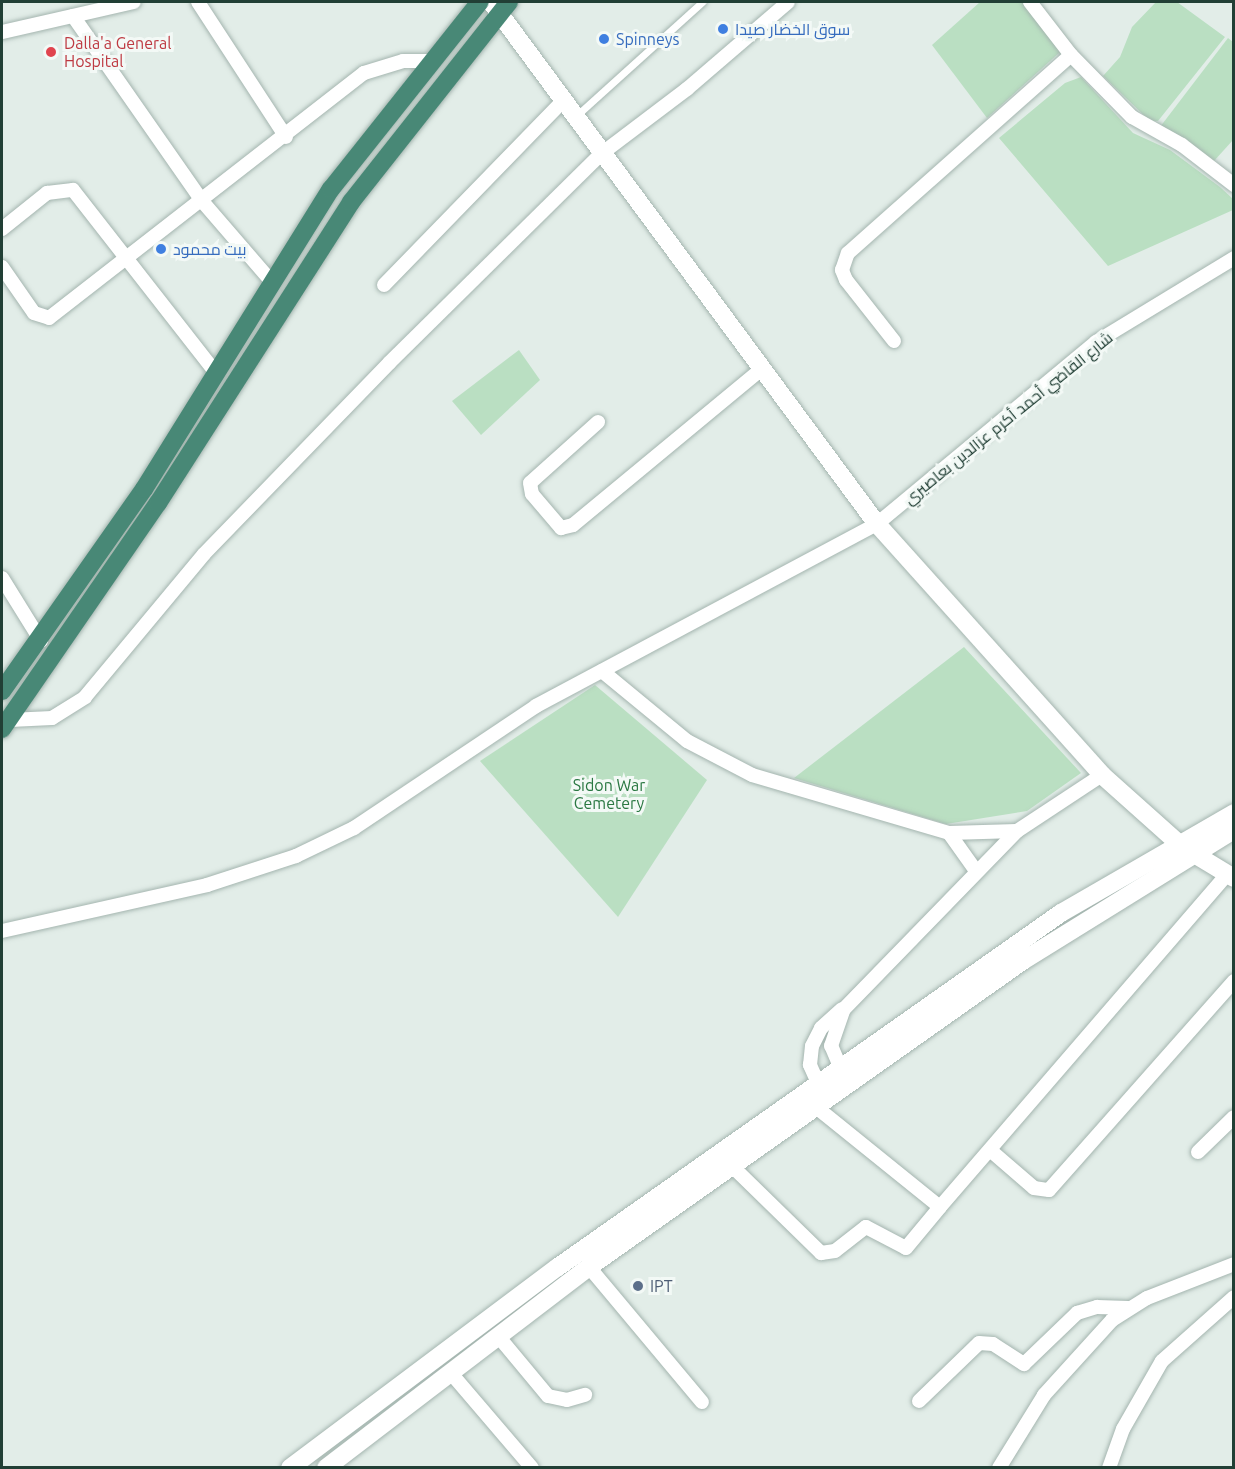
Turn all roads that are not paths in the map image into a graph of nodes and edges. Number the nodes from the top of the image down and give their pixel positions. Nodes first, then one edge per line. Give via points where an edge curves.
1 (134, 2) edge
2 (198, 2) edge
3 (480, 2) edge
4 (702, 2) edge
5 (788, 2) edge
6 (1030, 2) edge
7 (500, 5) edge
8 (73, 16) junction
9 (2, 32) edge
10 (1071, 55) junction
11 (433, 61) junction
12 (562, 102) junction
13 (574, 117) junction
14 (286, 137) junction
15 (602, 154) junction
16 (1233, 185) edge
17 (202, 201) junction
18 (2, 230) edge
19 (1233, 258) edge
20 (124, 260) junction
21 (2, 267) edge
22 (271, 281) junction
23 (384, 285) dead end
24 (894, 341) dead end
25 (759, 371) junction
26 (215, 372) junction
27 (598, 422) dead end
28 (877, 525) junction
29 (2, 578) edge
30 (41, 641) junction
31 (602, 671) junction
32 (2, 691) edge
33 (6, 724) edge
34 (1102, 775) junction
35 (1233, 813) edge
36 (1233, 830) edge
37 (1017, 831) junction
38 (949, 833) junction
39 (1184, 847) junction
40 (975, 871) junction
41 (1230, 876) edge
42 (2, 931) edge
43 (1233, 981) edge
44 (844, 1008) junction
45 (844, 1076) junction
46 (816, 1084) junction
47 (822, 1103) junction
48 (1233, 1117) edge
49 (990, 1150) junction
50 (1198, 1152) dead end
51 (734, 1168) junction
52 (940, 1207) junction
53 (1233, 1264) edge
54 (589, 1267) junction
55 (554, 1270) junction
56 (565, 1286) junction
57 (1233, 1297) edge
58 (1128, 1308) junction
59 (498, 1336) junction
60 (450, 1372) junction
61 (585, 1395) dead end
62 (919, 1401) dead end
63 (702, 1402) dead end
64 (344, 1427) junction
65 (356, 1444) junction
66 (290, 1467) edge
67 (326, 1467) edge
68 (531, 1467) edge
69 (999, 1467) edge
70 (1109, 1467) edge

1 - 8 street
2 - 14 street
3 - 11 highway
4 - 13 lane
5 - 15 street via 687,89
6 - 10 street
7 - 12 main road
7 - 33 highway via 351,202 158,503
8 - 9 street
8 - 17 street
10 - 16 street via 1131,117 1182,145
10 - 24 street via 848,253 842,270 846,280
11 - 14 street via 372,68
11 - 22 highway via 331,189
12 - 13 main road
12 - 23 street
13 - 15 main road
14 - 17 street
15 - 25 main road
15 - 33 street via 204,554 85,698 52,718
17 - 20 street
17 - 22 street
18 - 20 street via 47,193 65,188 82,196
19 - 28 street, شارع القاضي أحمد أكرم عزالدين بعاصيري via 1096,342
20 - 21 street via 45,318 34,314
20 - 26 street
22 - 26 highway
25 - 27 street via 573,525 561,528 532,495 530,483
25 - 28 main road
26 - 30 highway
28 - 31 street, شارع القاضي أحمد أكرم عزالدين بعاصيري
28 - 34 main road
29 - 30 street
30 - 32 highway
31 - 38 street via 687,741 728,766
31 - 42 street, شارع القاضي أحمد أكرم عزالدين بعاصيري via 509,723 372,818 296,856 198,887
34 - 37 street
34 - 39 main road
35 - 39 main road
36 - 39 main road
37 - 38 street
37 - 40 street
38 - 40 street
39 - 41 main road
39 - 45 main road via 1024,960
40 - 44 street
41 - 49 street
43 - 49 street via 1048,1190 1034,1188
44 - 45 street via 831,1046
44 - 46 street via 820,1028 812,1046
45 - 46 main road
45 - 47 main road
46 - 47 street
46 - 55 main road
47 - 51 main road
47 - 52 street
48 - 50 street
49 - 52 street
51 - 52 street via 821,1253 835,1251 866,1227 906,1248
51 - 54 main road
53 - 58 street
54 - 56 main road
54 - 63 street
55 - 56 main road
55 - 64 main road
56 - 59 main road
57 - 70 street via 1162,1361
58 - 62 street via 1097,1306 1077,1313 1024,1364 993,1344 980,1343
58 - 69 street via 1044,1395
59 - 60 main road
59 - 61 street via 548,1396 567,1400
60 - 65 main road
60 - 68 street
64 - 65 main road
64 - 66 main road
65 - 67 main road

